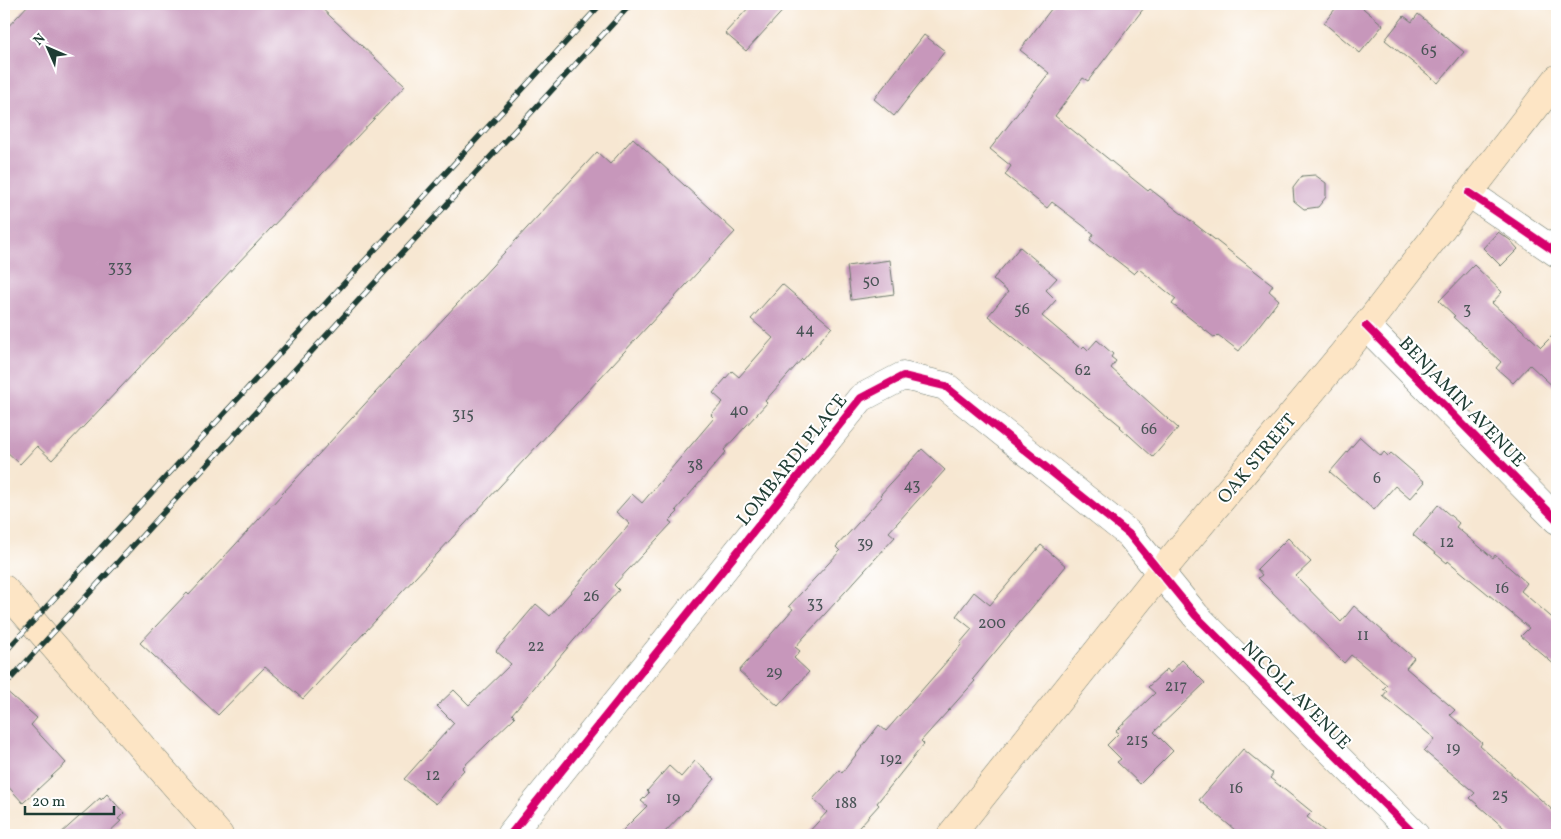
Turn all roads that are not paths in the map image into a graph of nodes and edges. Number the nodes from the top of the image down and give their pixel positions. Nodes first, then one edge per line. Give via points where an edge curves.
1 (1557, 79) edge
2 (1469, 193) junction
3 (1557, 253) edge
4 (1366, 326) junction
5 (1557, 520) edge
6 (1160, 573) junction
7 (4, 588) edge
8 (219, 835) edge
9 (510, 835) edge
10 (951, 835) edge
11 (1415, 835) edge

1 - 2 main road, OAK STREET
2 - 3 street
2 - 4 main road, OAK STREET
4 - 5 street, BENJAMIN AVENUE
4 - 6 main road, OAK STREET
6 - 9 street, LOMBARDI PLACE via 1129,534 944,386 903,376 861,398
6 - 10 main road, OAK STREET
6 - 11 street, NICOLL AVENUE via 1196,616
7 - 8 main road

